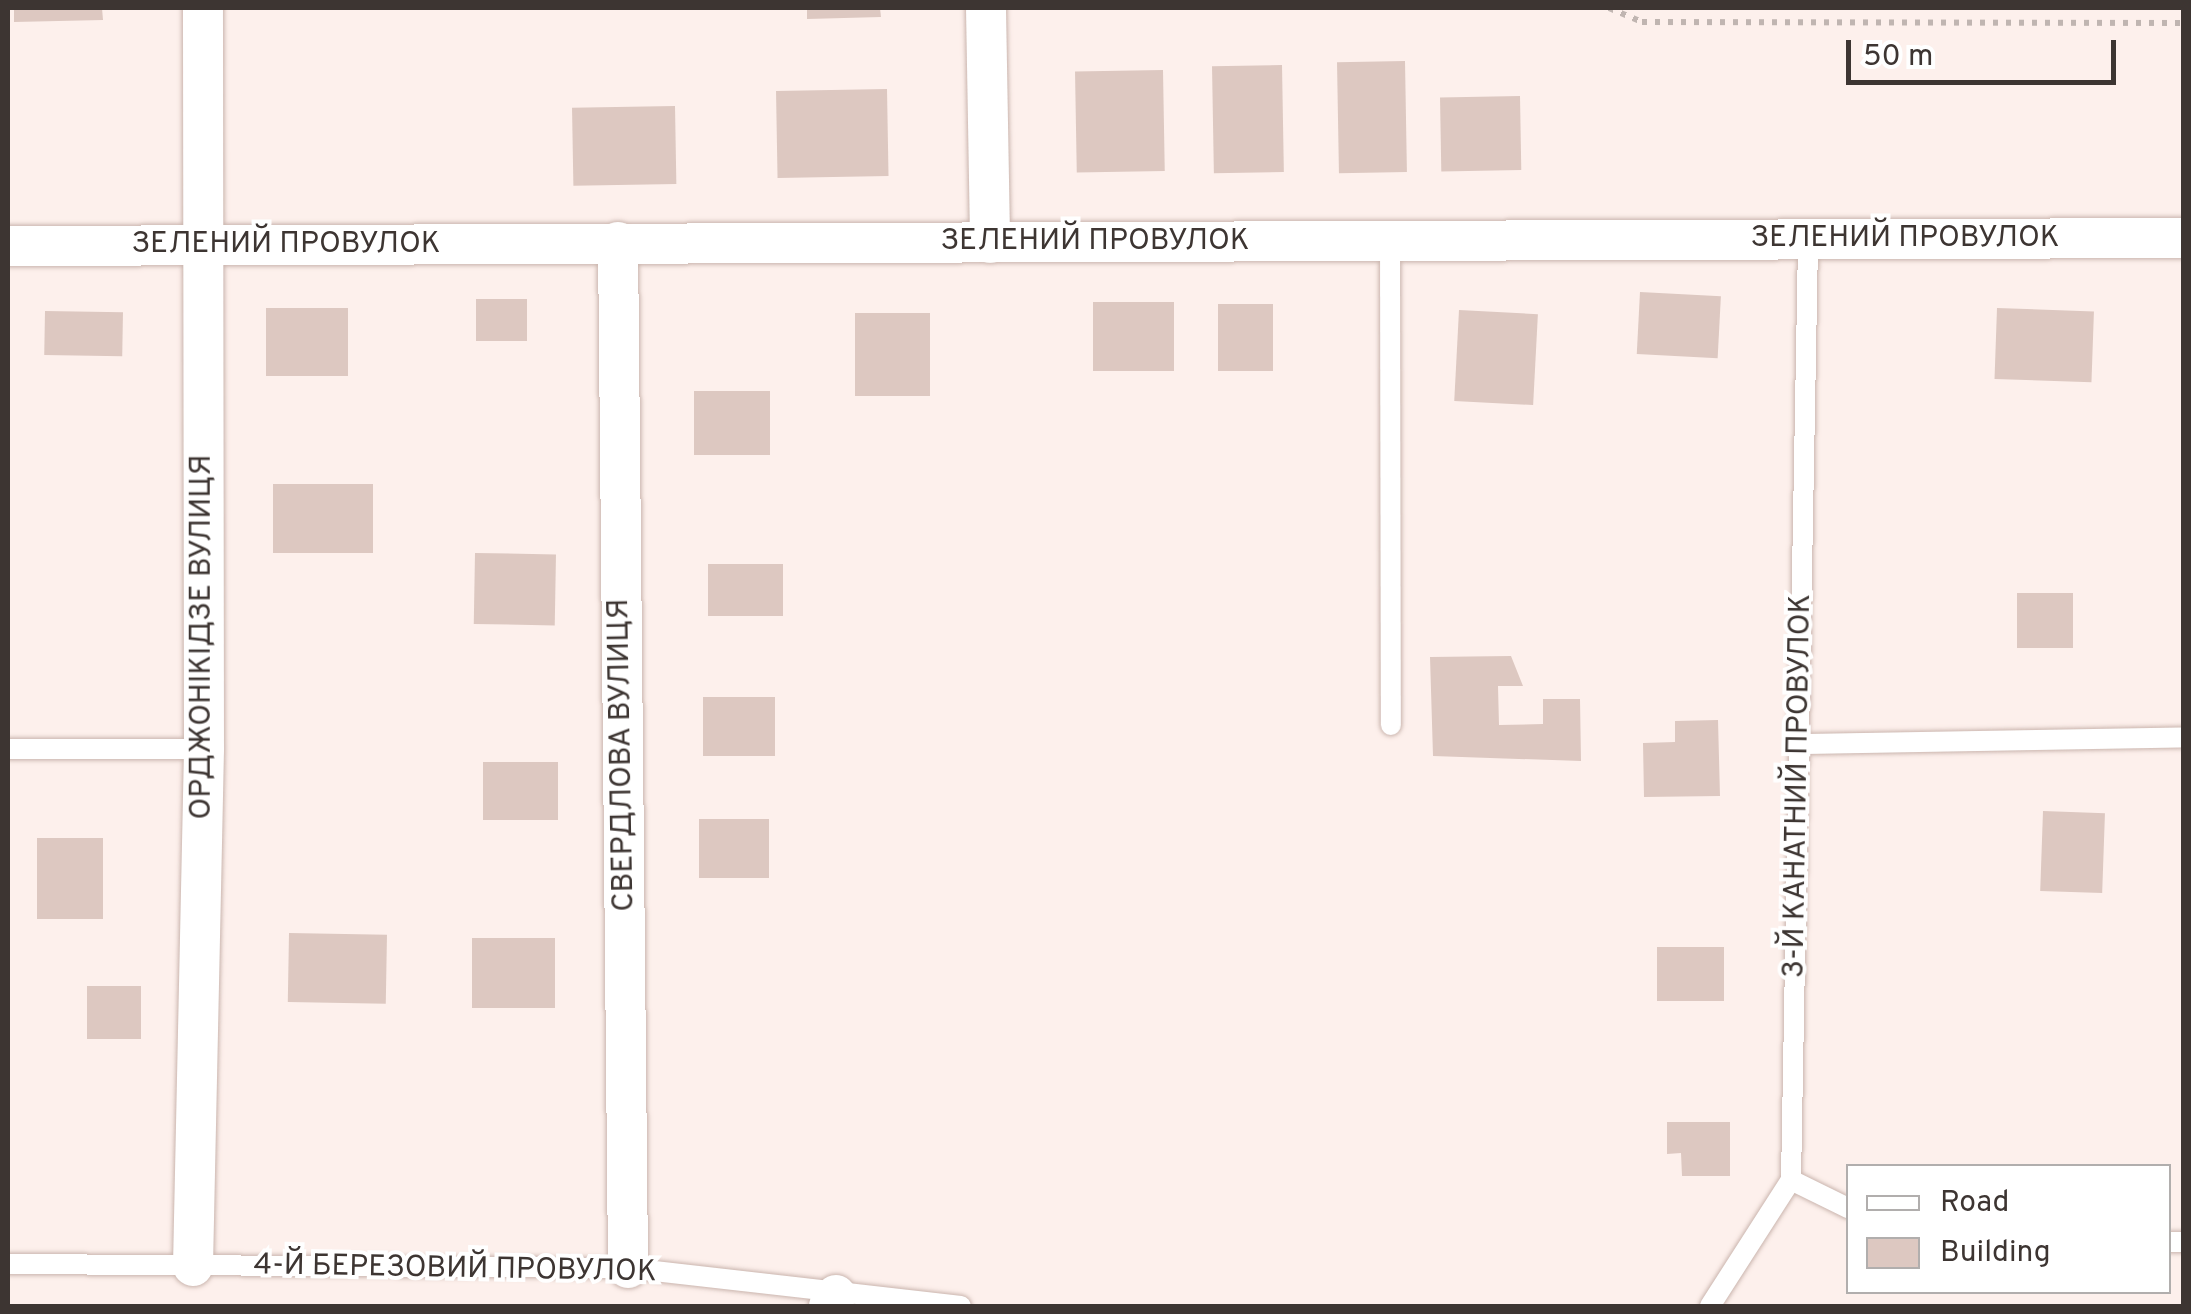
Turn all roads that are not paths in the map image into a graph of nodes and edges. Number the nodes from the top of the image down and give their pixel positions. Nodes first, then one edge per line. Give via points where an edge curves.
1 (203, 8) edge
2 (986, 8) edge
3 (2184, 238) edge
4 (1808, 240) junction
5 (1390, 241) junction
6 (618, 242) junction
7 (990, 243) junction
8 (8, 246) edge
9 (205, 247) junction
10 (1392, 724) dead end
11 (2184, 737) edge
12 (1801, 744) junction
13 (204, 748) junction
14 (8, 749) edge
15 (1791, 1180) junction
16 (1846, 1207) edge
17 (8, 1264) edge
18 (193, 1266) junction
19 (628, 1268) junction
20 (833, 1301) edge
21 (961, 1306) edge
22 (1710, 1306) edge

1 - 9 street, ОРДЖОНІКІДЗЕ ВУЛИЦЯ
2 - 7 street
3 - 4 street, ЗЕЛЕНИЙ ПРОВУЛОК
4 - 5 street, ЗЕЛЕНИЙ ПРОВУЛОК
4 - 12 lane, 3-Й КАНАТНИЙ ПРОВУЛОК
5 - 7 street, ЗЕЛЕНИЙ ПРОВУЛОК
5 - 10 lane
6 - 7 street, ЗЕЛЕНИЙ ПРОВУЛОК
6 - 9 street, ЗЕЛЕНИЙ ПРОВУЛОК
6 - 19 street, СВЕРДЛОВА ВУЛИЦЯ
8 - 9 street, ЗЕЛЕНИЙ ПРОВУЛОК
9 - 13 street, ОРДЖОНІКІДЗЕ ВУЛИЦЯ
11 - 12 lane
12 - 15 lane, 3-Й КАНАТНИЙ ПРОВУЛОК
13 - 14 lane
13 - 18 street, ОРДЖОНІКІДЗЕ ВУЛИЦЯ
15 - 16 lane
15 - 22 lane
17 - 18 lane, 4-Й БЕРЕЗОВИЙ ПРОВУЛОК
18 - 19 lane, 4-Й БЕРЕЗОВИЙ ПРОВУЛОК
19 - 20 lane, 4-Й БЕРЕЗОВИЙ ПРОВУЛОК
20 - 21 lane, 4-Й БЕРЕЗОВИЙ ПРОВУЛОК

